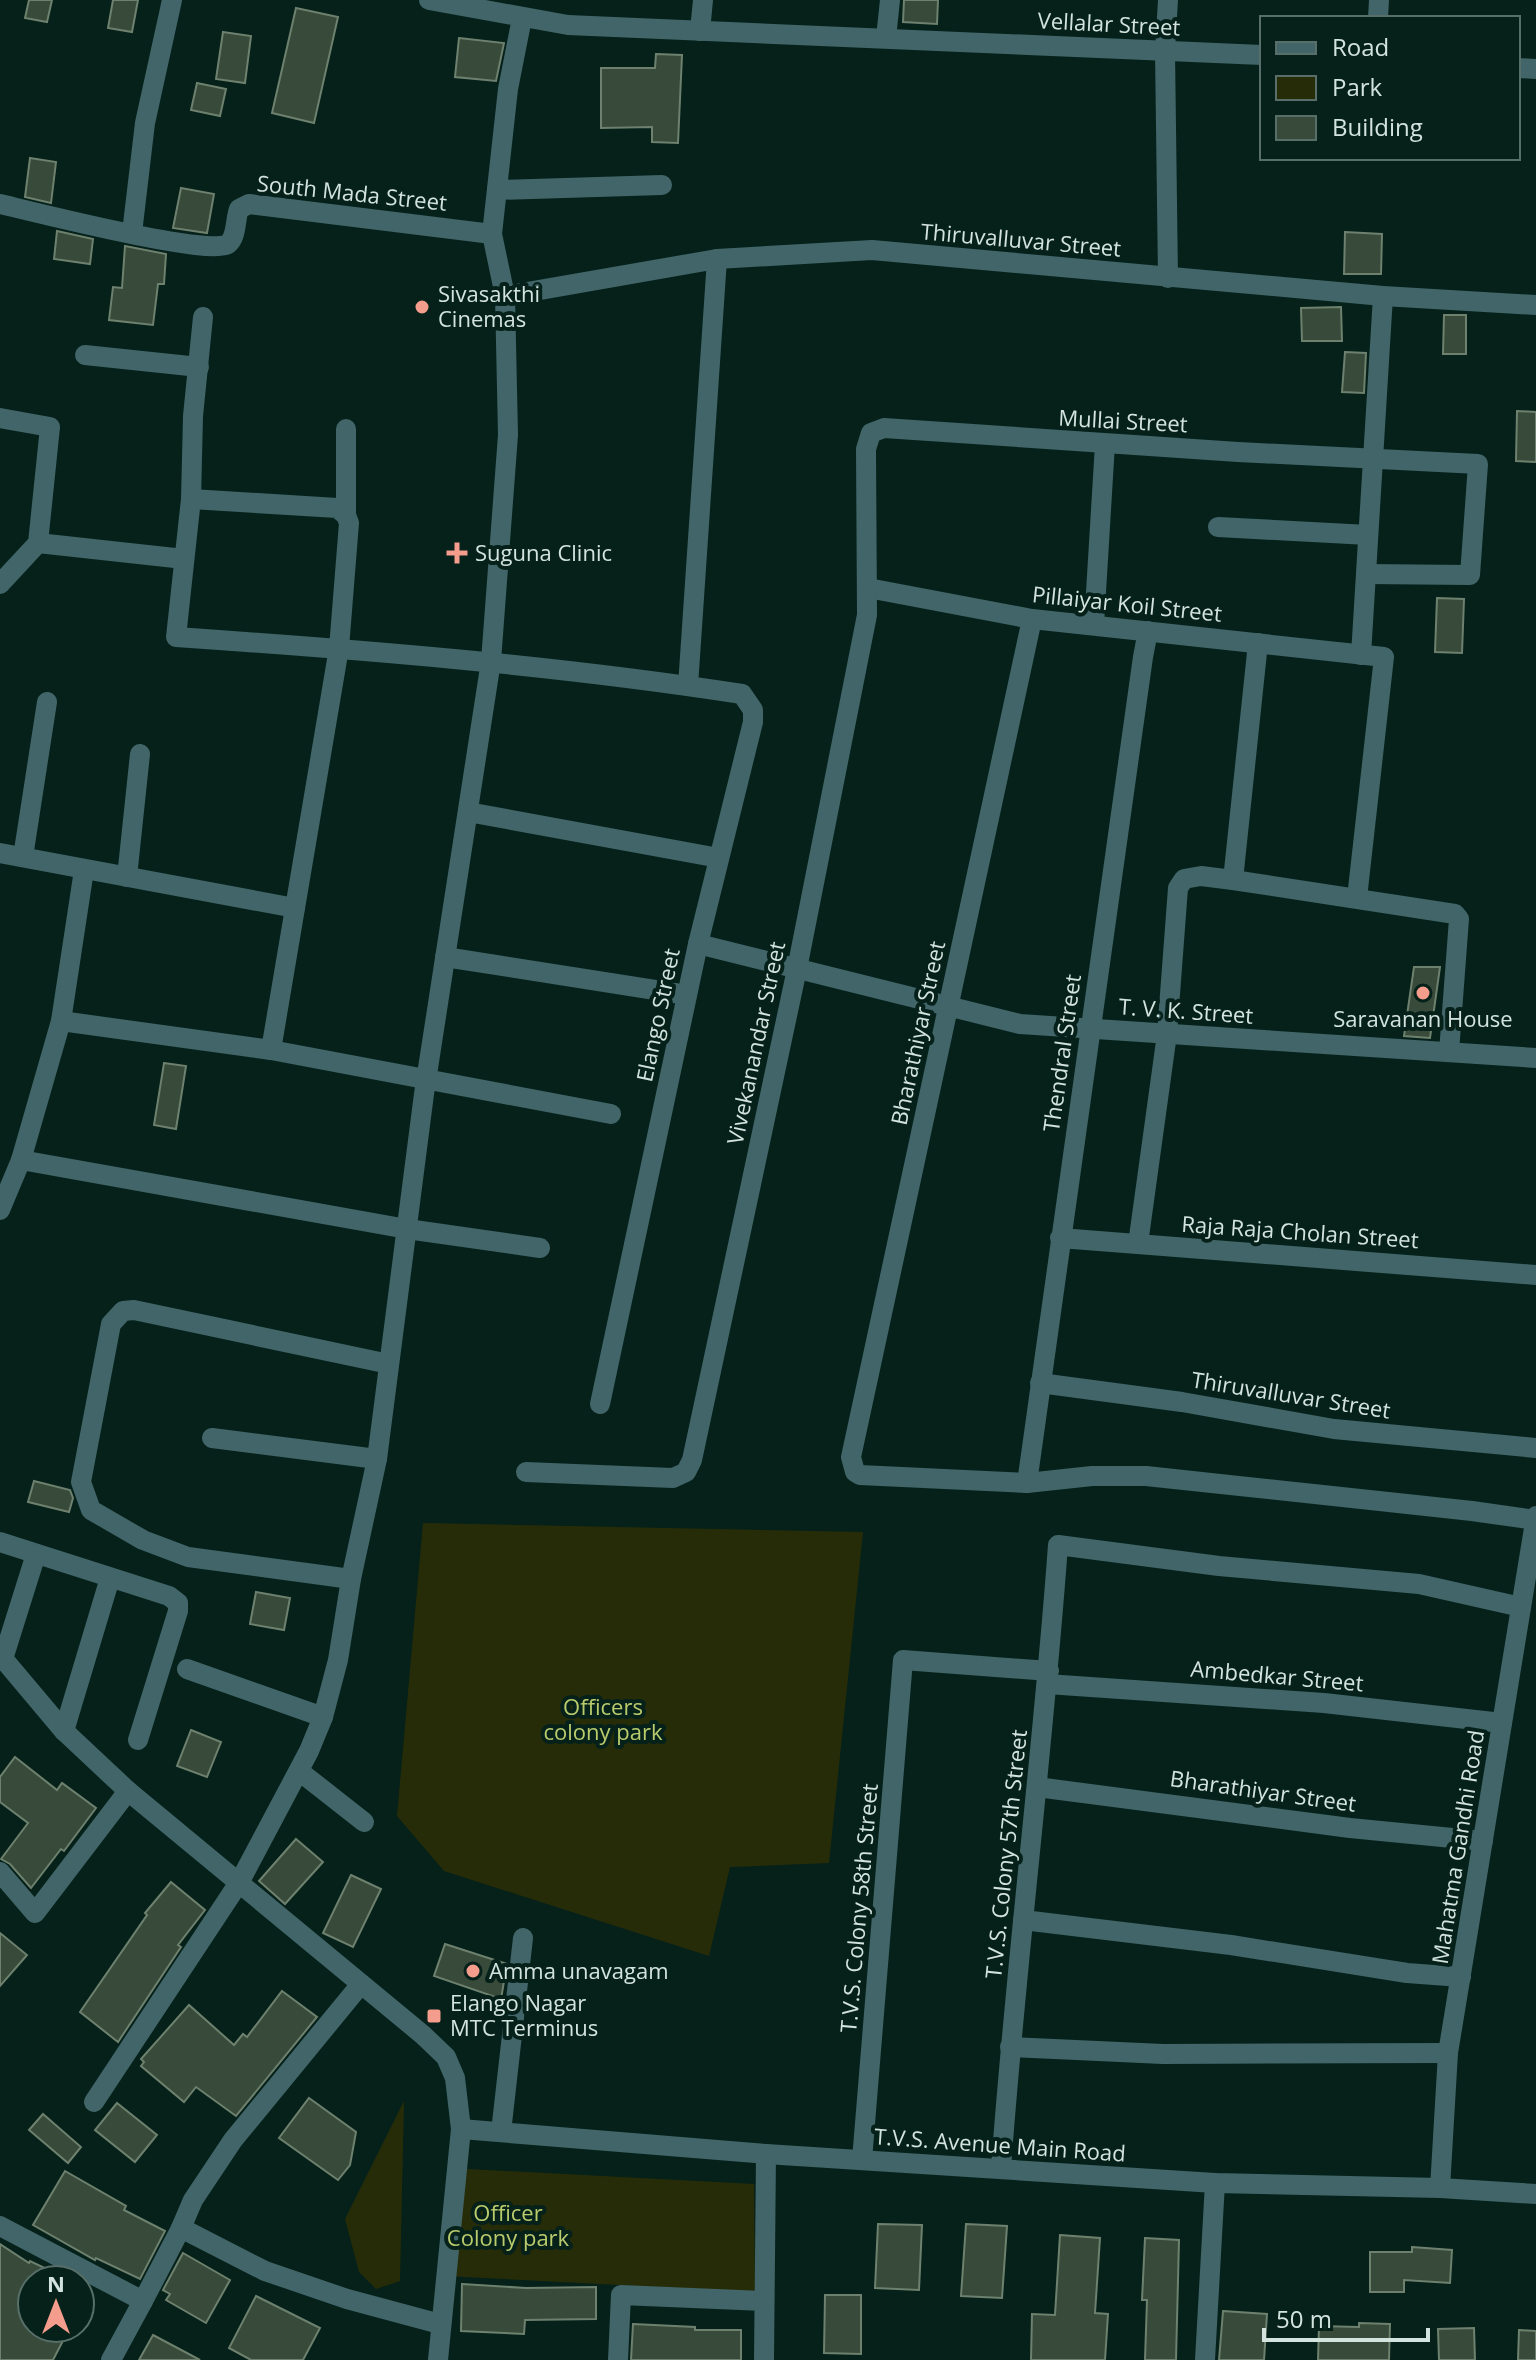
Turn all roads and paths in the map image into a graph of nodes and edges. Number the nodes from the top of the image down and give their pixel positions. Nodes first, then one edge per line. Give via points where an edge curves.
1 (172, 0) edge
2 (429, 0) edge
3 (703, 0) edge
4 (890, 0) edge
5 (1168, 0) edge
6 (488, 6) edge
7 (528, 12) edge
8 (700, 31) junction
9 (886, 38) junction
10 (1165, 51) junction
11 (1260, 55) edge
12 (662, 185) dead end
13 (497, 190) junction
14 (0, 204) edge
15 (132, 233) junction
16 (492, 234) junction
17 (717, 259) junction
18 (1168, 278) junction
19 (505, 296) junction
20 (1383, 296) junction
21 (1536, 305) edge
22 (203, 317) dead end
23 (85, 355) dead end
24 (199, 367) junction
25 (0, 418) edge
26 (346, 429) dead end
27 (871, 433) joint
28 (1105, 444) junction
29 (1373, 459) junction
30 (191, 499) junction
31 (346, 515) junction
32 (1218, 527) dead end
33 (1368, 535) junction
34 (38, 543) junction
35 (184, 559) junction
36 (1366, 574) junction
37 (0, 584) edge
38 (868, 588) junction
39 (1032, 619) junction
40 (1094, 625) junction
41 (1148, 631) junction
42 (1258, 643) junction
43 (339, 648) junction
44 (1361, 655) junction
45 (491, 661) junction
46 (688, 686) junction
47 (47, 702) dead end
48 (140, 754) dead end
49 (468, 812) junction
50 (0, 853) edge
51 (23, 857) junction
52 (719, 858) junction
53 (84, 870) junction
54 (127, 877) junction
55 (1233, 880) junction
56 (1357, 898) junction
57 (295, 908) junction
58 (698, 944) junction
59 (445, 957) junction
60 (797, 969) junction
61 (687, 995) junction
62 (948, 1006) junction
63 (61, 1021) junction
64 (1090, 1029) junction
65 (1167, 1034) junction
66 (271, 1050) junction
67 (1449, 1052) junction
68 (1536, 1058) edge
69 (426, 1080) junction
70 (611, 1114) dead end
71 (21, 1160) junction
72 (0, 1210) edge
73 (407, 1229) junction
74 (1060, 1238) junction
75 (1138, 1244) junction
76 (540, 1248) dead end
77 (1536, 1275) edge
78 (389, 1364) junction
79 (1040, 1383) junction
80 (600, 1404) dead end
81 (212, 1438) dead end
82 (1536, 1448) edge
83 (377, 1459) junction
84 (526, 1472) dead end
85 (1027, 1483) junction
86 (1536, 1518) edge
87 (0, 1542) edge
88 (36, 1554) junction
89 (110, 1578) junction
90 (351, 1579) junction
91 (1527, 1598) edge
92 (2, 1657) edge
93 (903, 1660) joint
94 (187, 1669) dead end
95 (1048, 1678) junction
96 (323, 1717) junction
97 (1502, 1723) junction
98 (64, 1731) junction
99 (138, 1740) dead end
100 (299, 1771) junction
101 (1037, 1787) junction
102 (128, 1791) junction
103 (364, 1822) dead end
104 (1483, 1841) junction
105 (0, 1872) edge
106 (240, 1881) junction
107 (1023, 1920) junction
108 (523, 1938) dead end
109 (1461, 1977) junction
110 (361, 1984) junction
111 (1010, 2047) junction
112 (1448, 2053) junction
113 (94, 2102) dead end
114 (461, 2129) junction
115 (501, 2132) junction
116 (766, 2154) junction
117 (862, 2160) junction
118 (1001, 2168) junction
119 (1215, 2183) junction
120 (1440, 2188) junction
121 (1536, 2194) edge
122 (0, 2226) edge
123 (181, 2228) junction
124 (143, 2301) junction
125 (764, 2301) junction
126 (440, 2324) junction
127 (115, 2359) edge
128 (438, 2360) edge
129 (618, 2360) edge
130 (764, 2360) edge
131 (1205, 2360) edge

1 - 15 street via 145,123
2 - 6 street, Vellalar Street
3 - 8 street
4 - 9 street
5 - 10 street
6 - 7 street, Vellalar Street
7 - 8 street, Vellalar Street via 568,25
7 - 13 street via 508,89
8 - 9 street, Vellalar Street
9 - 10 street, Vellalar Street
10 - 11 street, Vellalar Street
10 - 18 street
12 - 13 street
13 - 16 street
14 - 15 street, South Mada Street
15 - 16 street, South Mada Street via 219,247 232,239 239,209 249,204
16 - 19 street
17 - 18 street, Thiruvalluvar Street via 872,250
17 - 19 street, Thiruvalluvar Street
17 - 46 street
18 - 20 street, Thiruvalluvar Street
19 - 45 street via 508,459
20 - 21 street, Thiruvalluvar Street
20 - 29 street
22 - 24 street
23 - 24 street
24 - 30 street
25 - 34 street via 50,427
26 - 31 street
27 - 28 street, Mullai Street via 884,428
27 - 38 street, Vivekanandar Street via 866,449
28 - 29 street, Mullai Street
28 - 40 street
29 - 33 street
29 - 36 street, Mullai Street via 1478,464 1470,575
30 - 31 street via 337,508
30 - 35 street
31 - 43 street
32 - 33 street
33 - 36 street
34 - 35 street
34 - 37 street
35 - 43 street, Elango Street via 176,637
36 - 44 street
38 - 39 street, Pillaiyar Koil Street
38 - 60 street, Vivekanandar Street
39 - 40 street, Pillaiyar Koil Street
39 - 62 street, Bharathiyar Street
40 - 41 street, Pillaiyar Koil Street
41 - 42 street, Pillaiyar Koil Street
41 - 64 street, Thendral Street
42 - 44 street, Pillaiyar Koil Street
42 - 55 street
43 - 45 street, Elango Street
43 - 57 street
44 - 56 street, Pillaiyar Koil Street via 1384,657
45 - 46 street, Elango Street
45 - 49 street
46 - 52 street, Elango Street via 742,694 753,710
47 - 51 street
48 - 54 street
49 - 52 street
49 - 59 street
50 - 51 street
51 - 53 street
52 - 58 street, Elango Street
53 - 54 street
53 - 63 street
54 - 57 street
55 - 56 street
55 - 65 street via 1192,877 1180,883
56 - 67 street via 1458,915
57 - 66 street
58 - 60 street, T. V. K. Street
58 - 61 street, Elango Street
59 - 61 street
59 - 69 street
60 - 62 street, T. V. K. Street
60 - 84 street, Vivekanandar Street via 686,1472 654,1479
61 - 80 street, Elango Street
62 - 64 street, T. V. K. Street via 1020,1024
62 - 85 street, Bharathiyar Street via 851,1457 860,1475
63 - 66 street
63 - 71 street
64 - 65 street, T. V. K. Street
64 - 74 street, Thendral Street
65 - 67 street, T. V. K. Street
65 - 75 street
66 - 69 street
67 - 68 street, T. V. K. Street
69 - 70 street
69 - 73 street
71 - 72 street
71 - 73 street
73 - 76 street
73 - 78 street
74 - 75 street, Raja Raja Cholan Street
74 - 79 street, Thendral Street
75 - 77 street, Raja Raja Cholan Street
78 - 83 street
78 - 90 street via 123,1311 111,1324 81,1482 91,1510 143,1540 188,1557
79 - 82 street, Thiruvalluvar Street via 1334,1429
79 - 85 street, Thendral Street
81 - 83 street
83 - 90 street
85 - 86 street via 1146,1476
86 - 91 street, Mahatma Gandhi Road
87 - 88 street
88 - 89 street
88 - 92 street
89 - 98 street
89 - 99 street via 178,1603
90 - 96 street
91 - 95 street, T.V.S. Colony 57th Street via 1058,1545
91 - 97 street, Mahatma Gandhi Road
92 - 98 street
93 - 95 street, Ambedkar Street
93 - 117 street, T.V.S. Colony 58th Street
94 - 96 street
95 - 97 street, Ambedkar Street
95 - 101 street, T.V.S. Colony 57th Street
96 - 100 street
97 - 104 street, Mahatma Gandhi Road
98 - 102 street
100 - 103 street
100 - 106 street
101 - 104 street, Bharathiyar Street
101 - 107 street, T.V.S. Colony 57th Street
102 - 105 street via 35,1913
102 - 106 street
104 - 109 street, Mahatma Gandhi Road
106 - 110 street
106 - 113 street
107 - 109 street
107 - 111 street, T.V.S. Colony 57th Street
108 - 115 street
109 - 112 street, Mahatma Gandhi Road
110 - 114 street via 446,2057 455,2078
110 - 123 street via 233,2140
111 - 112 street via 1163,2054
111 - 118 street, T.V.S. Colony 57th Street
112 - 120 street, Mahatma Gandhi Road
114 - 115 street, T.V.S. Avenue Main Road
114 - 126 street
115 - 116 street, T.V.S. Avenue Main Road
116 - 117 street, T.V.S. Avenue Main Road
116 - 125 street
117 - 118 street, T.V.S. Avenue Main Road
118 - 119 street, T.V.S. Avenue Main Road
119 - 120 street, T.V.S. Avenue Main Road
119 - 131 street
120 - 121 street, T.V.S. Avenue Main Road
122 - 124 street
123 - 124 street
123 - 126 street via 265,2271
124 - 127 street
125 - 129 street via 621,2295
125 - 130 street
126 - 128 street

